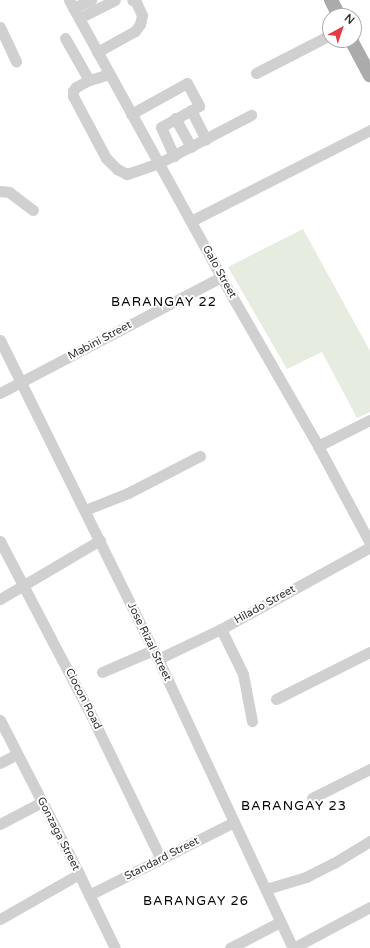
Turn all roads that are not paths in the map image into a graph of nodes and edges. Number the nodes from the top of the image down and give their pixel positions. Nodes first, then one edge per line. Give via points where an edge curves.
1 (91, 0) edge
2 (115, 0) edge
3 (132, 0) edge
4 (71, 4) edge
5 (79, 18) junction
6 (0, 27) edge
7 (65, 38) dead end
8 (322, 39) edge
9 (355, 48) edge
10 (97, 52) junction
11 (16, 61) dead end
12 (256, 73) dead end
13 (109, 74) junction
14 (370, 75) edge
15 (89, 80) junction
16 (191, 110) junction
17 (131, 114) junction
18 (251, 116) dead end
19 (176, 118) junction
20 (370, 130) edge
21 (206, 139) junction
22 (191, 147) junction
23 (174, 156) junction
24 (159, 163) junction
25 (0, 191) edge
26 (33, 210) dead end
27 (191, 221) junction
28 (221, 277) junction
29 (0, 340) edge
30 (20, 383) junction
31 (0, 393) edge
32 (370, 420) edge
33 (318, 446) junction
34 (200, 456) dead end
35 (85, 510) junction
36 (100, 540) junction
37 (0, 541) edge
38 (370, 543) edge
39 (370, 547) edge
40 (25, 586) junction
41 (0, 599) edge
42 (221, 629) junction
43 (370, 652) edge
44 (155, 654) junction
45 (102, 672) dead end
46 (276, 699) dead end
47 (0, 720) edge
48 (252, 720) dead end
49 (17, 754) junction
50 (0, 763) edge
51 (370, 769) edge
52 (312, 798) dead end
53 (42, 802) junction
54 (234, 822) junction
55 (0, 824) edge
56 (370, 841) edge
57 (161, 859) junction
58 (80, 874) junction
59 (266, 889) junction
60 (90, 895) junction
61 (370, 907) edge
62 (0, 919) edge
63 (280, 922) junction
64 (115, 948) edge
65 (230, 948) edge
66 (293, 948) edge

1 - 4 street
2 - 5 street
3 - 10 street via 136,2 142,15 140,24 134,31
4 - 5 street, Galo Street
5 - 10 street, Galo Street
6 - 11 street
7 - 15 street
8 - 12 street
9 - 14 main road
10 - 13 street, Galo Street
13 - 15 street
13 - 17 street, Galo Street
15 - 24 street via 76,87 72,91 73,96 106,158 117,169 127,174
16 - 17 street via 199,106 187,83
16 - 19 street
16 - 21 street
17 - 24 street, Galo Street
18 - 21 street
19 - 22 street
19 - 23 street via 161,127
20 - 27 street
21 - 22 street
22 - 23 street
23 - 24 street
24 - 27 street, Galo Street
25 - 26 street via 9,192
27 - 28 street, Galo Street
28 - 30 street, Mabini Street
28 - 33 street, Galo Street
29 - 30 street, Jose Rizal Street
30 - 31 street, Mabini Street
30 - 35 street, Jose Rizal Street
32 - 33 street
33 - 38 street, Galo Street
34 - 35 street via 128,493
35 - 36 street, Jose Rizal Street
36 - 40 street
36 - 44 street, Jose Rizal Street
37 - 40 street, Ciocon Road
39 - 42 street, Hilado Street
40 - 41 street
40 - 57 street, Ciocon Road
42 - 44 street, Hilado Street
42 - 48 street via 243,674
43 - 46 street
44 - 45 street, Hilado Street
44 - 54 street, Jose Rizal Street
47 - 49 street, Gonzaga Street
49 - 50 street
49 - 53 street, Gonzaga Street
51 - 52 street
53 - 55 street
53 - 58 street, Gonzaga Street
54 - 57 street, Standard Street
54 - 59 street, Jose Rizal Street
56 - 59 street via 306,877
57 - 60 street, Standard Street
58 - 60 street, Gonzaga Street
58 - 62 street
59 - 63 street, Jose Rizal Street
60 - 64 street, Gonzaga Street
61 - 66 street
63 - 65 street
63 - 66 street, Jose Rizal Street

